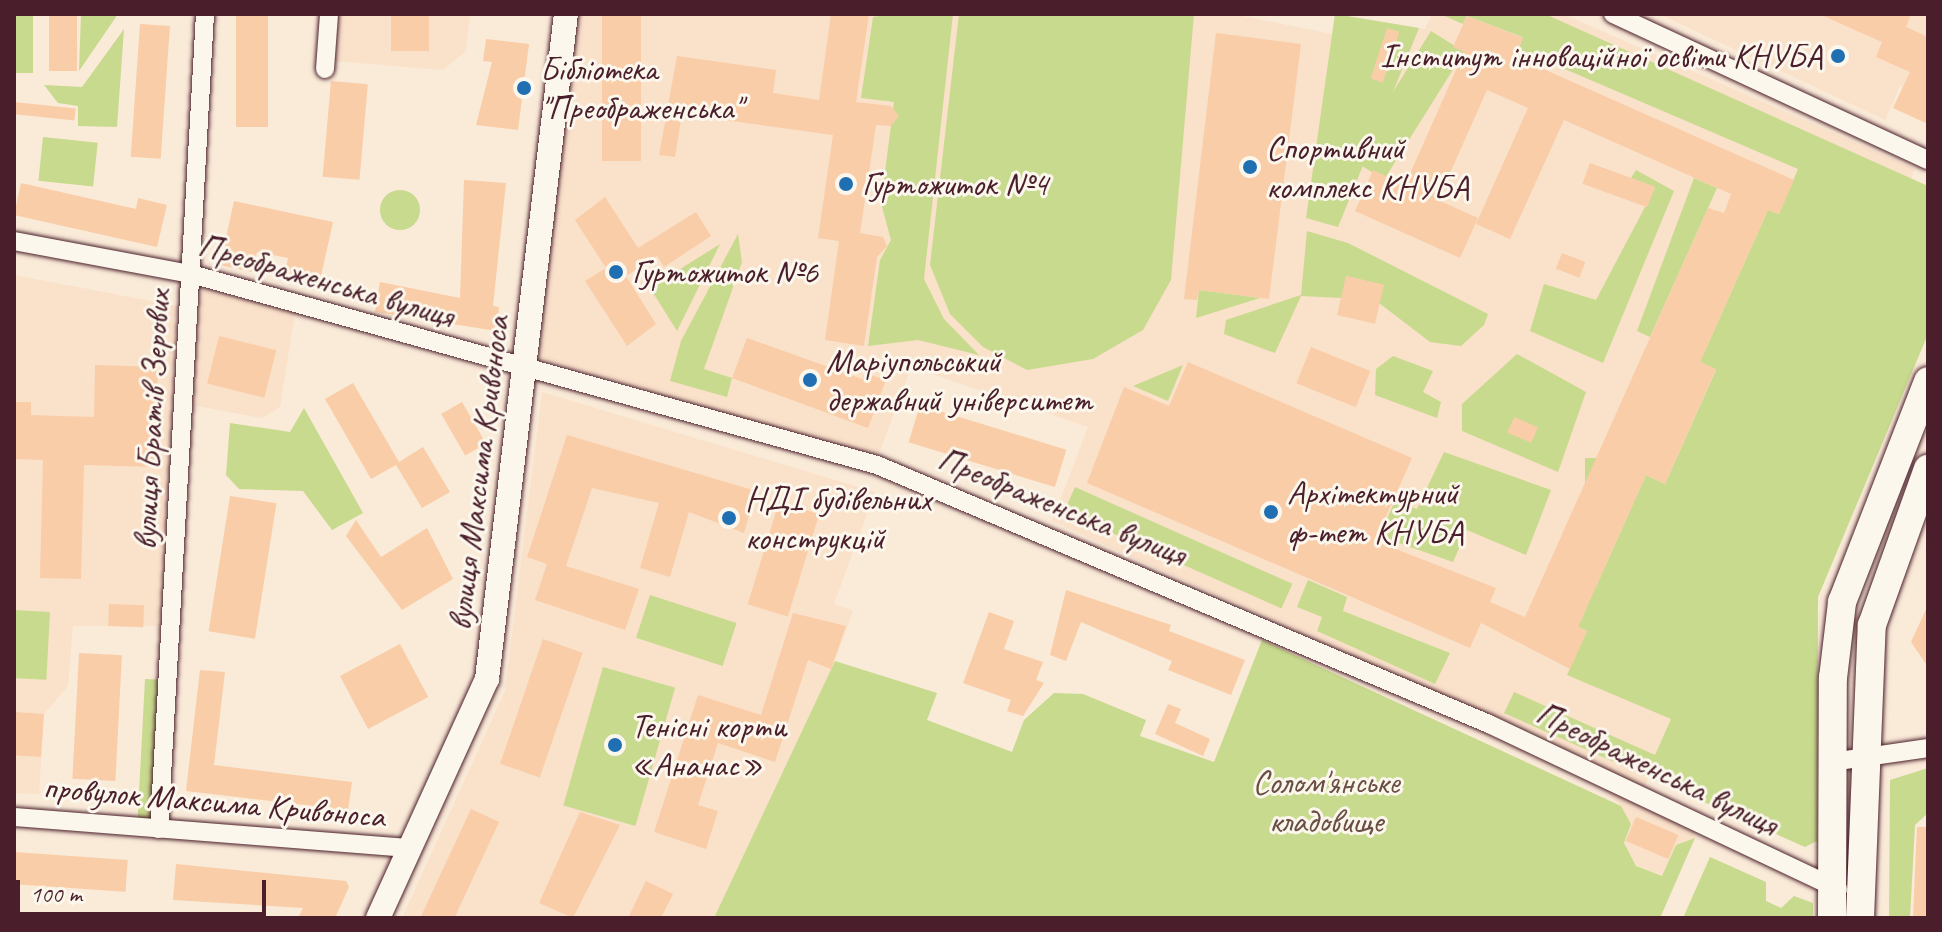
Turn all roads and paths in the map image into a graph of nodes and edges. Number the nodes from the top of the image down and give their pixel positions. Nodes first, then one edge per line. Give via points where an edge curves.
1 (205, 14) edge
2 (329, 14) edge
3 (566, 14) edge
4 (1613, 14) edge
5 (325, 69) dead end
6 (1928, 160) edge
7 (14, 241) edge
8 (191, 274) junction
9 (527, 369) junction
10 (1928, 381) edge
11 (1928, 469) edge
12 (1928, 748) edge
13 (1862, 760) junction
14 (1831, 762) junction
15 (14, 817) edge
16 (159, 829) junction
17 (409, 848) junction
18 (1861, 888) junction
19 (1833, 889) junction
20 (378, 918) edge
21 (1832, 918) edge
22 (1860, 918) edge

1 - 8 street, вулиця Братів Зерових
2 - 5 street
3 - 9 street, вулиця Максима Кривоноса
4 - 6 street
7 - 8 street, Преображенська вулиця
8 - 9 street, Преображенська вулиця
8 - 16 street, вулиця Братів Зерових
9 - 17 street, вулиця Максима Кривоноса via 487,679
9 - 19 street, Преображенська вулиця via 877,465 1037,527 1489,724
10 - 14 main road via 1842,602
11 - 13 main road via 1877,602
12 - 13 street
13 - 14 street
13 - 18 main road
14 - 19 main road
15 - 16 street, провулок Максима Кривоноса
16 - 17 street, провулок Максима Кривоноса
17 - 20 street, вулиця Максима Кривоноса
18 - 19 street, Преображенська вулиця
18 - 22 main road
19 - 21 main road

